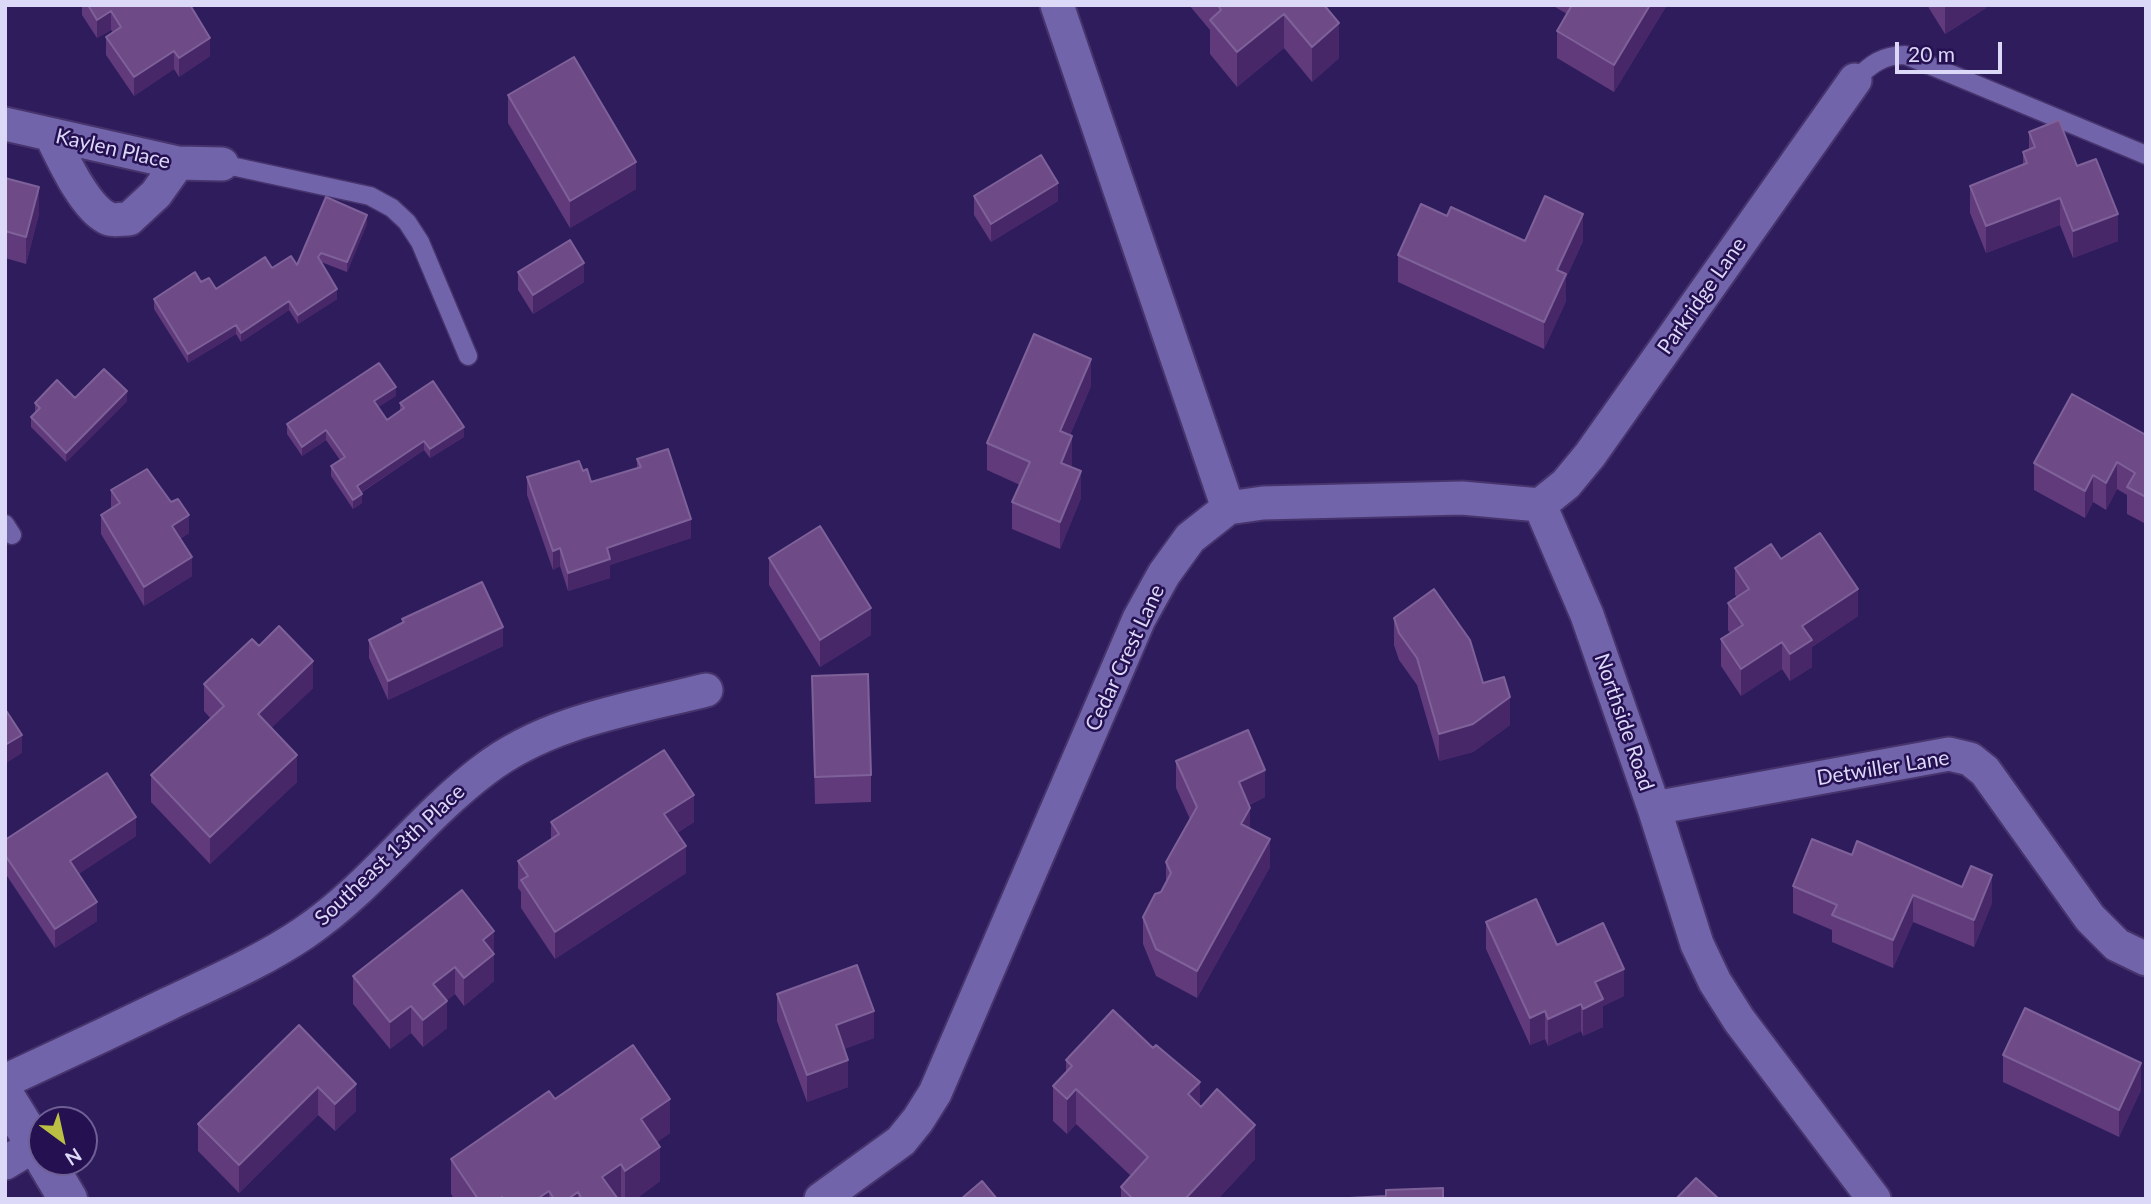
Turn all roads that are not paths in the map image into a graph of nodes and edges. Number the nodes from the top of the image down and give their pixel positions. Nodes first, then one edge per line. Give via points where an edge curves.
1 (1057, 5) edge
2 (1855, 80) joint
3 (5, 124) edge
4 (51, 135) junction
5 (2146, 155) edge
6 (178, 163) junction
7 (222, 164) joint
8 (468, 356) dead end
9 (1540, 505) junction
10 (1228, 508) junction
11 (706, 690) dead end
12 (1654, 808) junction
13 (2146, 959) edge
14 (5, 1081) edge
15 (5, 1096) edge
16 (28, 1148) edge
17 (48, 1176) edge
18 (68, 1199) edge
19 (821, 1199) edge
20 (1874, 1199) edge

1 - 10 street
2 - 5 lane via 1872,63 1889,55 1905,55
2 - 9 street, Parkridge Lane via 1590,455 1566,484
3 - 4 street, Kaylen Place
4 - 6 street, Kaylen Place
4 - 6 street via 71,177 108,219 129,219 156,194
6 - 7 street, Kaylen Place
7 - 8 lane via 370,196 392,208 420,242
9 - 10 street via 1462,498
9 - 12 street, Northside Road via 1587,615
10 - 19 street, Cedar Crest Lane via 1190,538 1139,619 934,1093 901,1141
11 - 14 street, Southeast 13th Place via 578,722 527,743 448,800 347,900 264,959
12 - 13 street, Detwiller Lane via 1949,754 1970,759 1985,771 2090,918 2117,945
12 - 20 street, Northside Road via 1697,944 1715,982
15 - 16 street
17 - 18 street

